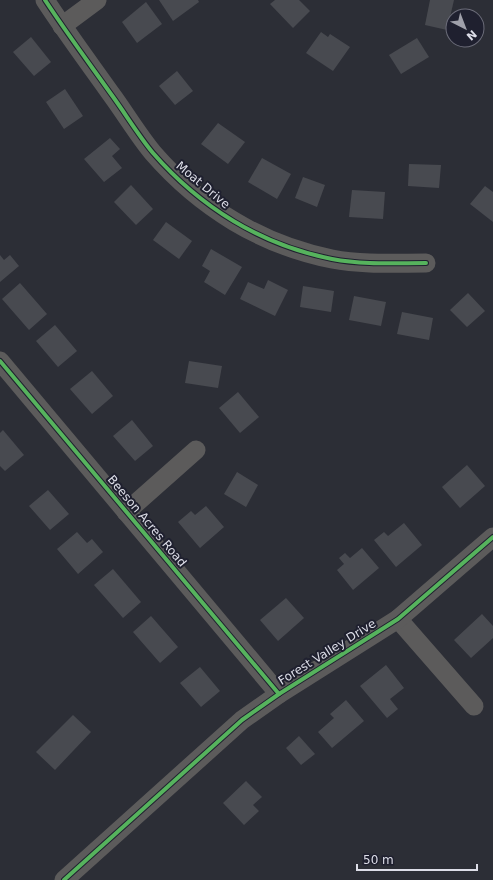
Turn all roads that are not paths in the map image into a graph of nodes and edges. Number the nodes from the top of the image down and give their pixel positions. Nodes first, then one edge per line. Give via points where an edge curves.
1 (45, 0) edge
2 (97, 0) edge
3 (62, 26) junction
4 (426, 263) dead end
5 (0, 361) edge
6 (196, 450) dead end
7 (126, 512) junction
8 (493, 537) edge
9 (398, 619) junction
10 (279, 694) junction
11 (474, 706) dead end
12 (64, 880) edge

1 - 3 street, Moat Drive
2 - 3 street
3 - 4 street, Moat Drive via 152,152 177,179 205,203 231,220 263,237 297,250 333,259 369,263
5 - 7 street, Beeson Acres Road
6 - 7 street
7 - 10 street, Beeson Acres Road
8 - 9 street, Forest Valley Drive
9 - 10 street, Forest Valley Drive
9 - 11 street
10 - 12 street, Forest Valley Drive via 242,720

